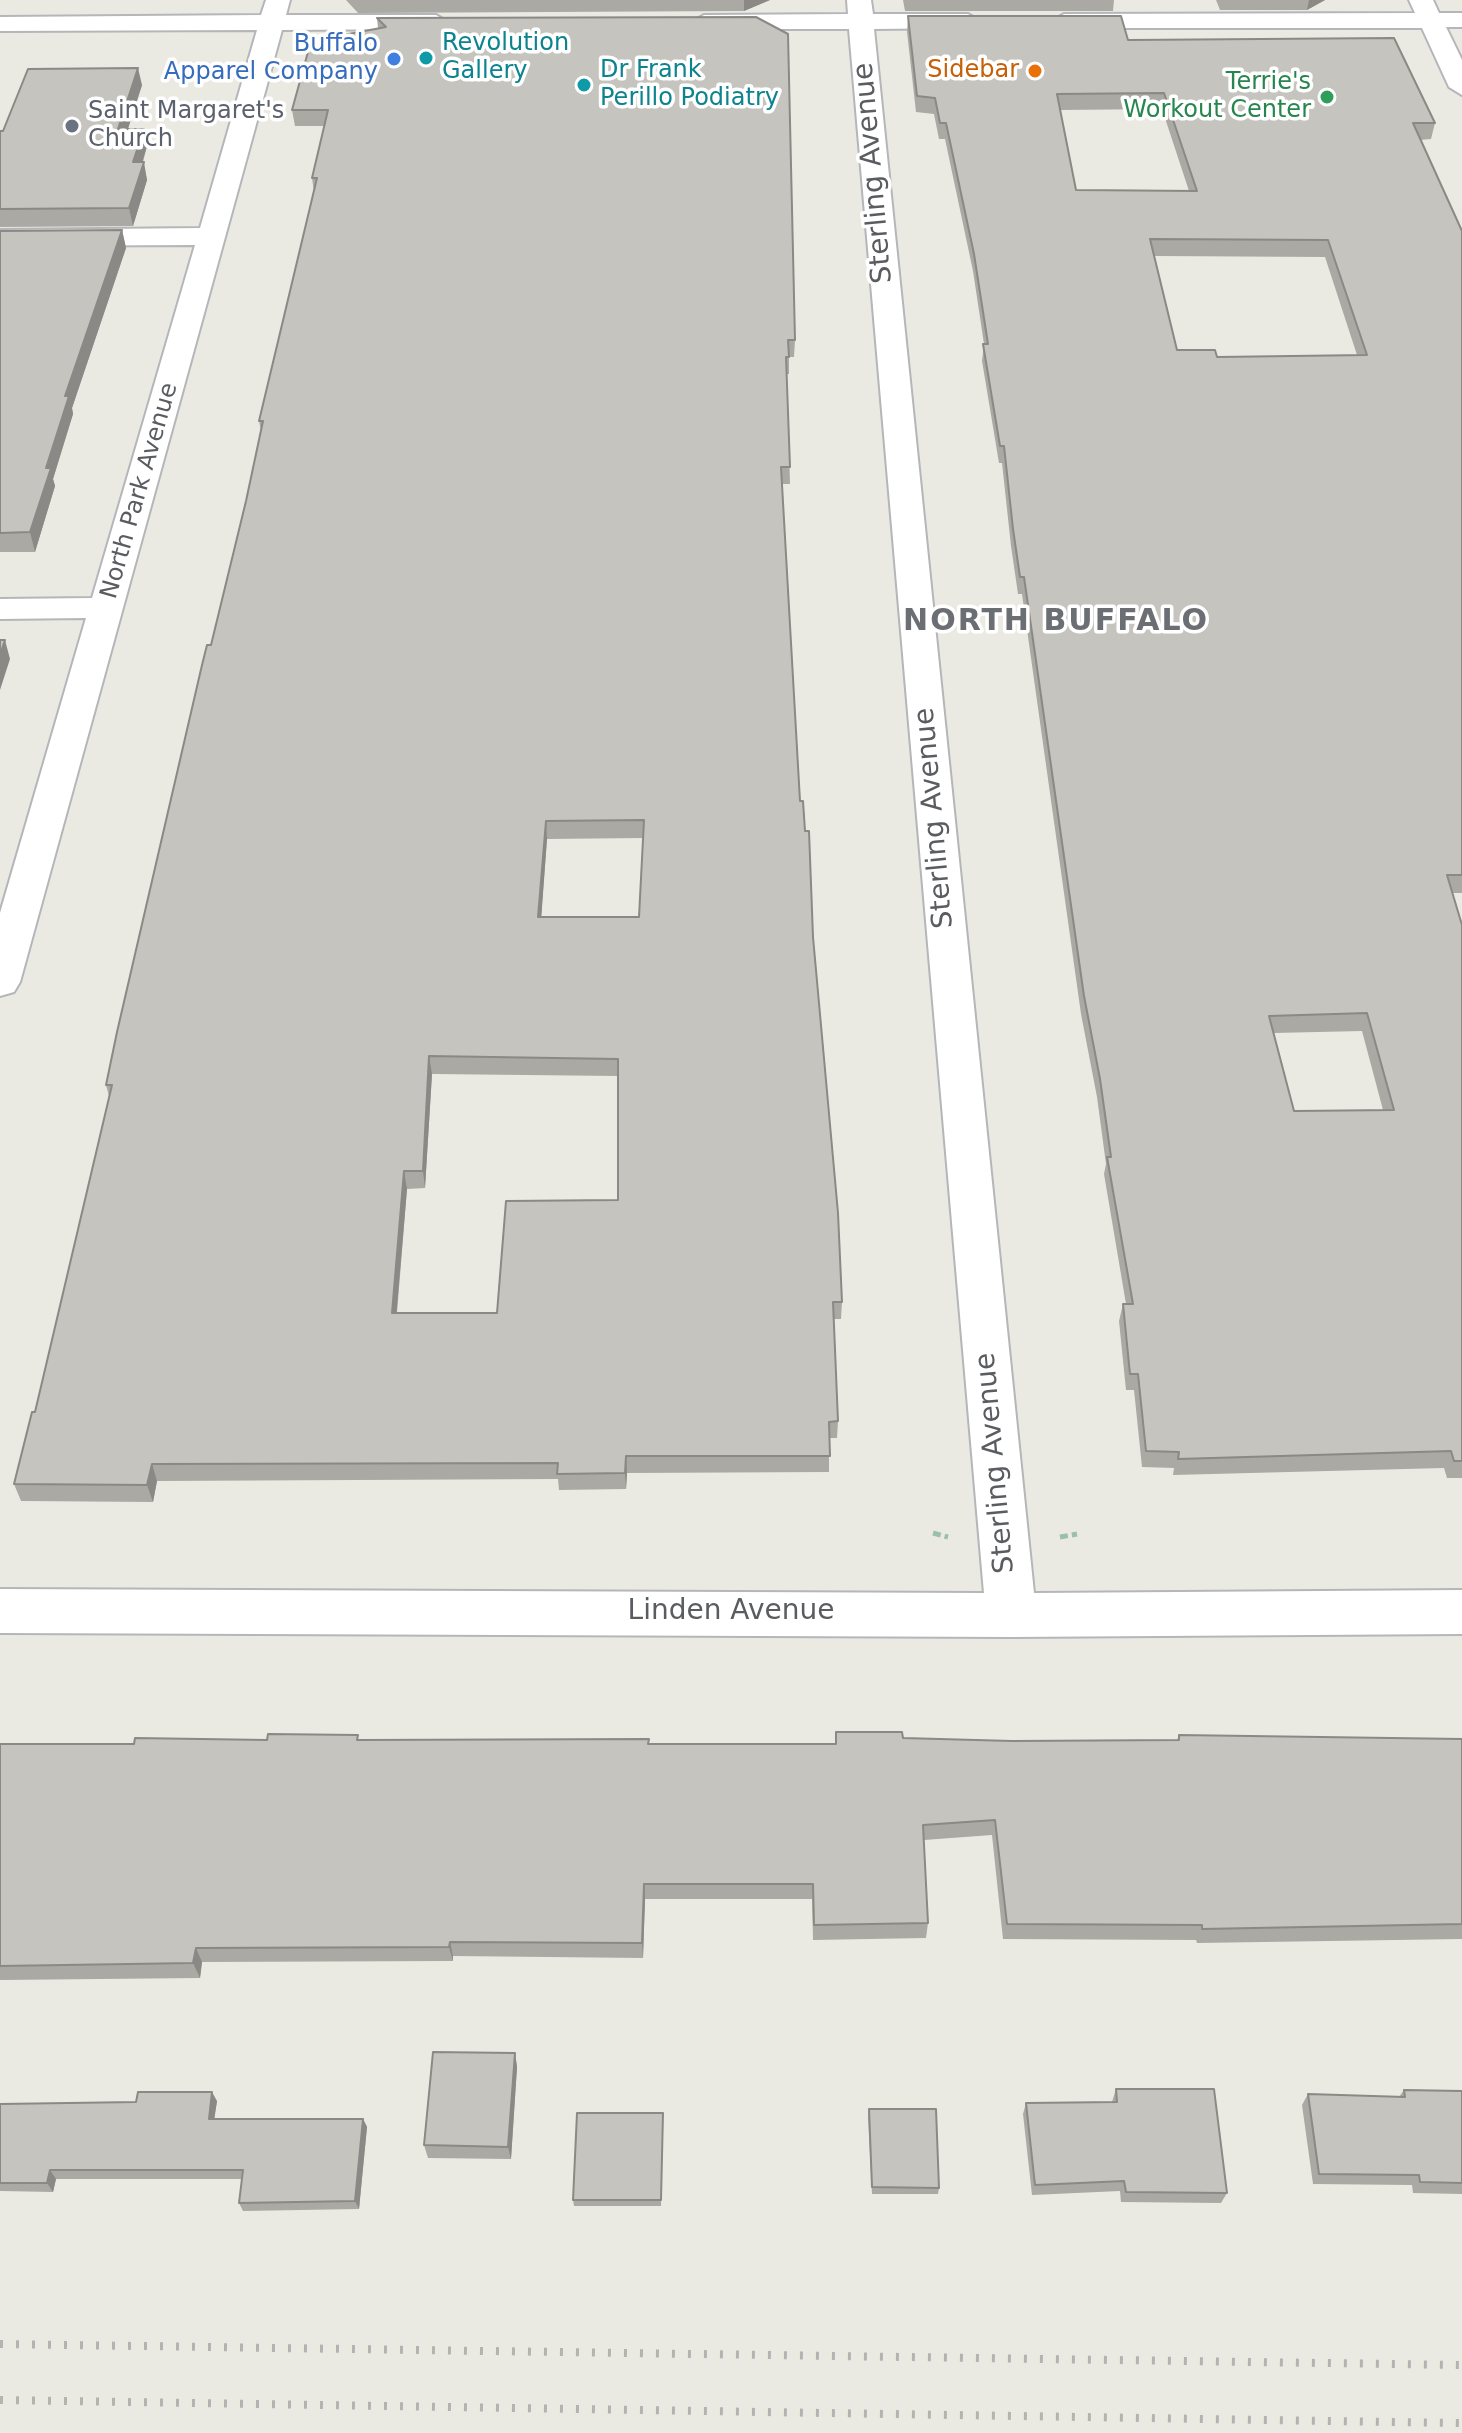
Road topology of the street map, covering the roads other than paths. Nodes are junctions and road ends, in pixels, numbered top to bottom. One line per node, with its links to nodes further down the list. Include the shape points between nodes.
1 (1172, 10): 2 (street); 7 (street)
2 (1426, 10): 5 (street); 11 (street)
3 (275, 11): 8 (street); 10 (street); 12 (street, North Park Avenue)
4 (859, 11): 6 (street); 9 (street); 19 (street, Sterling Avenue)
5 (1462, 20)
6 (1000, 21)
7 (1032, 21)
8 (460, 22)
9 (676, 22)
10 (0, 24)
11 (1462, 87)
12 (212, 236): 13 (street); 14 (street, North Park Avenue)
13 (0, 238)
14 (106, 608): 15 (street); 16 (street, North Park Avenue)
15 (0, 609)
16 (0, 982)
17 (0, 1611): 19 (street, Linden Avenue)
18 (1462, 1612): 19 (street, Linden Avenue)
19 (1011, 1615)

